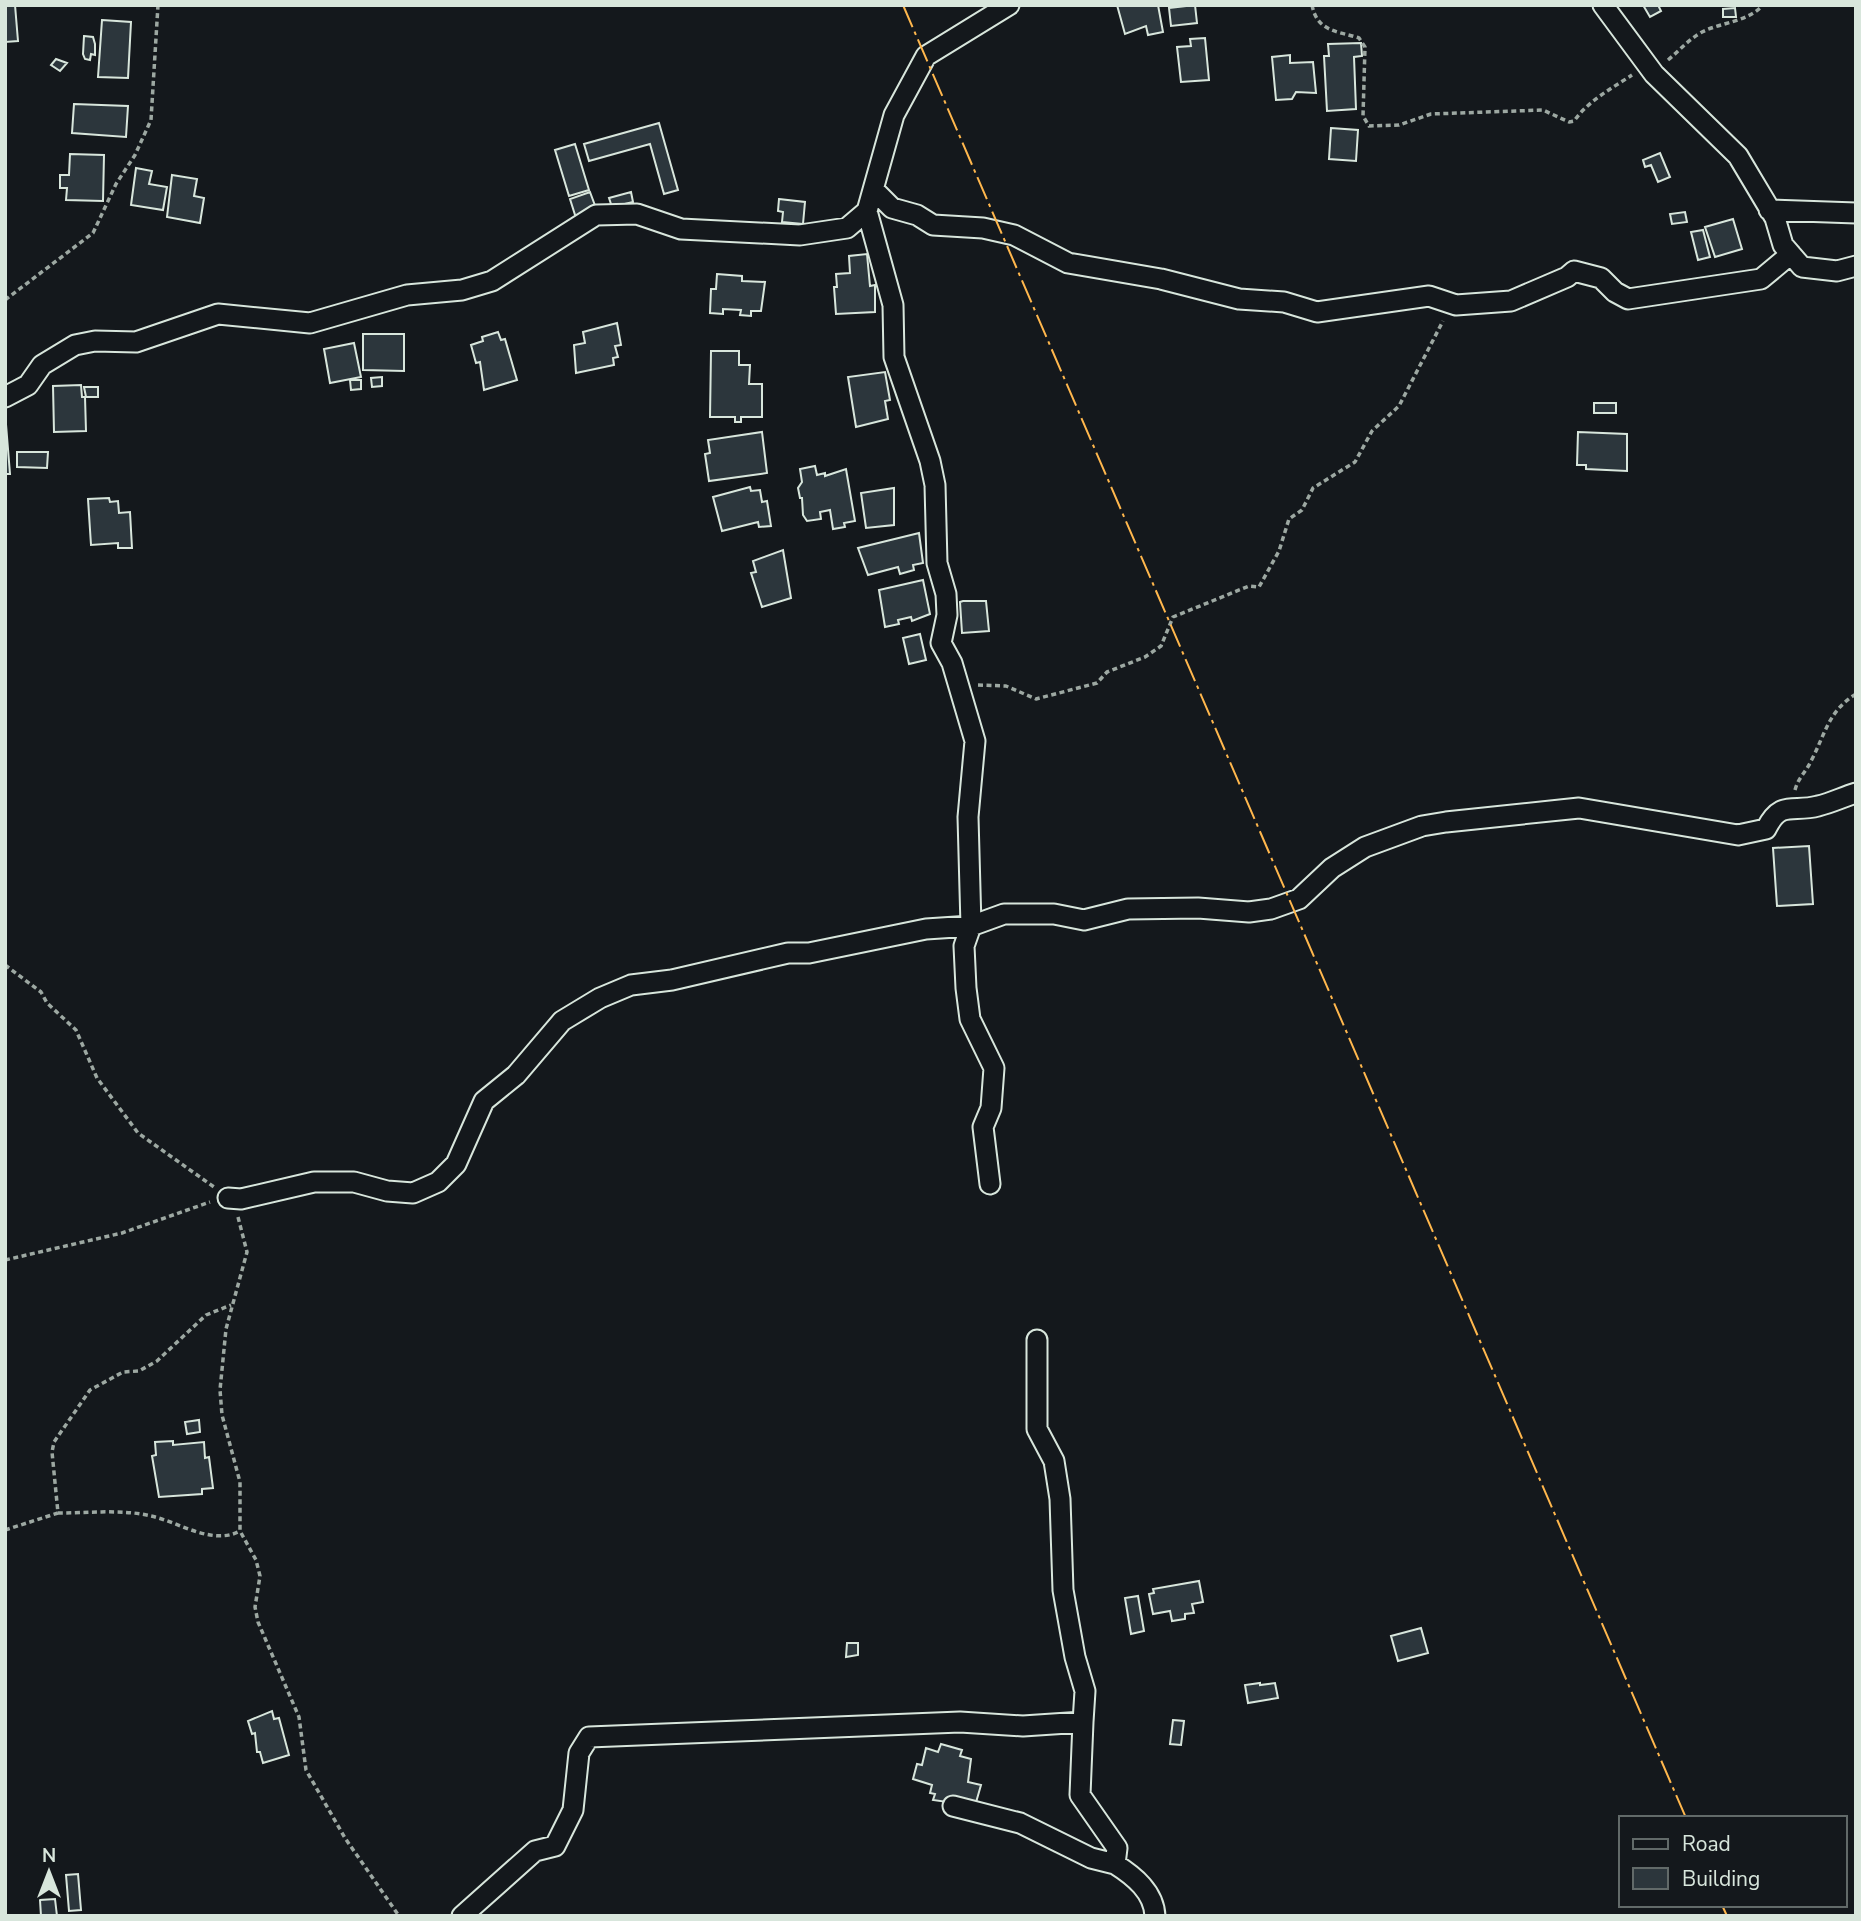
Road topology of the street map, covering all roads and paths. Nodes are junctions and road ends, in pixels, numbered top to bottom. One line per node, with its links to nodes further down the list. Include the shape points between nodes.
1 (158, 5): 13 (path, via 155,93 150,121 135,155 93,233)
2 (1009, 5): 7 (street, via 926,57 894,115)
3 (1312, 5): 6 (path, via 1323,26 1359,38 1365,47 1363,116 1369,126 1377,128 1446,113 1543,110 1574,121 1604,92)
4 (1603, 5): 6 (street)
5 (1763, 5): 6 (path, via 1751,16 1703,32 1667,61)
6 (1650, 68): 8 (street, via 1738,156)
7 (874, 190): 9 (street); 14 (street, via 892,208 933,225 1014,235 1068,263 1161,279 1210,293 1284,302 1317,312 1429,296)
8 (1769, 210): 10 (street); 11 (street)
9 (867, 211): 15 (street, via 847,228 800,235 681,229 637,214 596,215 492,281 407,295 310,323 218,314 136,342 75,345 41,365 28,384); 16 (street, via 892,305 894,358 935,485 937,563 947,615 941,643)
10 (1856, 213)
11 (1791, 254): 12 (street, via 1802,267 1837,271); 14 (street, via 1761,279 1728,285 1628,299 1601,278 1574,271 1511,301)
12 (1856, 266)
13 (5, 300)
14 (1456, 305): 16 (path, via 1431,339 1399,406 1372,431 1355,462 1313,488 1302,510 1289,519 1279,551 1259,587 1249,586 1172,617 1161,646 1107,672 1097,682 1036,699 1006,686)
15 (5, 397)
16 (959, 685): 20 (street, via 975,741 968,817)
17 (1856, 694): 19 (path, via 1843,701 1827,722 1820,746)
18 (1856, 793): 19 (street, via 1816,807)
19 (1787, 807): 20 (street, via 1773,816 1766,829 1738,835 1579,808 1446,822 1365,846 1299,899 1270,909 1128,909 1084,919 1004,914)
20 (971, 926): 22 (street, via 964,946 970,1019 994,1068 991,1108 983,1127); 23 (street, via 926,929 809,953 788,953 631,985 600,998 562,1021 516,1075 484,1101 456,1164 438,1182 413,1194 354,1182 314,1182 241,1199)
21 (5, 965): 23 (path, via 41,992 76,1030 97,1078 138,1133)
22 (989, 1184)
23 (226, 1196): 24 (path, via 122,1233); 25 (path, via 237,1212 247,1252)
24 (5, 1260)
25 (231, 1306): 27 (path, via 206,1315 157,1361 90,1390 54,1442); 29 (path, via 220,1390 240,1482)
26 (1038, 1340): 30 (street, via 1038,1429 1054,1461 1060,1499 1063,1590 1085,1692)
27 (58, 1513): 28 (path); 29 (path, via 150,1515 198,1532 231,1536)
28 (5, 1530)
29 (240, 1531): 33 (path, via 256,1560 258,1622 299,1717 306,1770 345,1838)
30 (1083, 1722): 32 (street, via 1080,1795 1117,1848); 34 (street, via 1023,1726 960,1722 589,1737 579,1753 573,1810 555,1846 535,1851)
31 (953, 1806): 32 (street, via 1020,1823 1091,1858)
32 (1115, 1864): 35 (street, via 1136,1877 1154,1905)
33 (399, 1916)
34 (462, 1916)
35 (1155, 1916)

